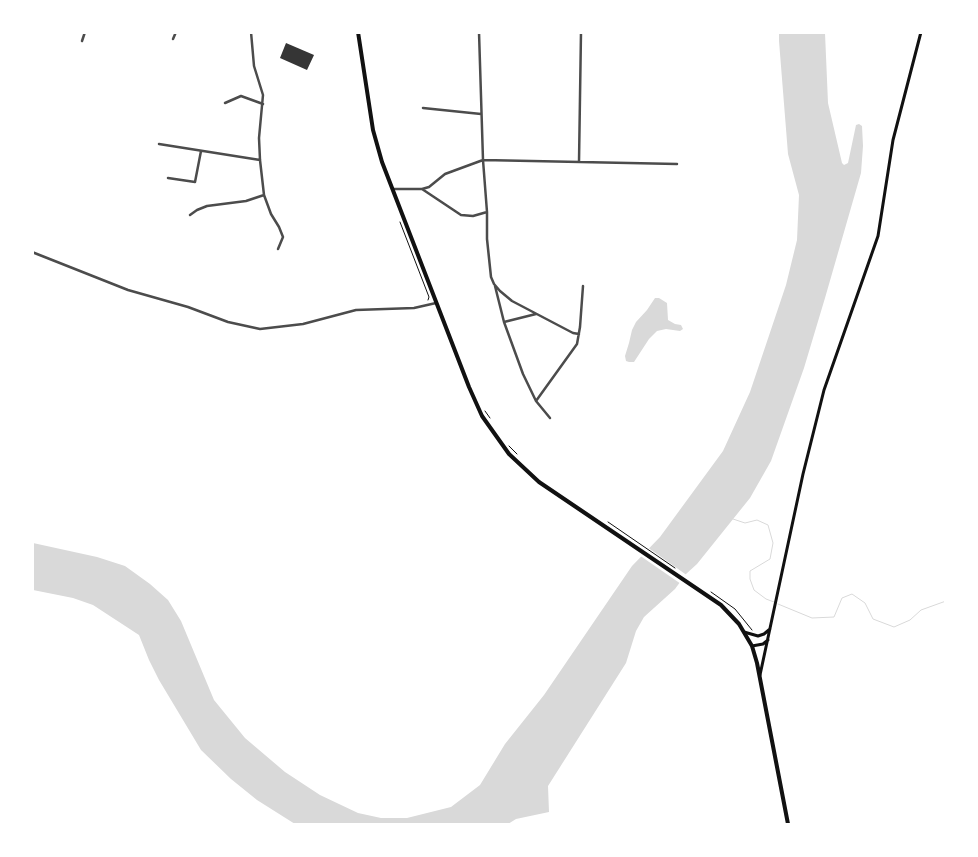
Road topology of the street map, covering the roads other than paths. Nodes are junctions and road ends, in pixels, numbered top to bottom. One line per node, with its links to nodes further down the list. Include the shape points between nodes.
1 (85, 32): 9 (street)
2 (176, 32): 8 (street)
3 (251, 32): 11 (street, via 252,56 262,88)
4 (358, 32): 21 (main road, via 375,141)
5 (479, 32): 13 (street)
6 (581, 32): 18 (street)
7 (921, 32): 36 (main road, via 892,140 878,236 824,390)
8 (173, 39)
9 (82, 41)
10 (225, 103): 11 (street, via 241,96)
11 (263, 104): 16 (street)
12 (423, 108): 13 (street)
13 (481, 114): 17 (street)
14 (159, 144): 15 (street)
15 (201, 151): 16 (street); 20 (street, via 195,182)
16 (260, 160): 23 (street)
17 (483, 160): 18 (street); 22 (street, via 453,170); 24 (street)
18 (579, 162): 19 (street)
19 (677, 164)
20 (168, 178)
21 (392, 189): 22 (street); 30 (main road)
22 (422, 189): 24 (street, via 461,215)
23 (264, 195): 25 (street, via 207,206); 26 (street, via 283,237)
24 (487, 212): 28 (street, via 490,270)
25 (190, 215)
26 (278, 249)
27 (32, 252): 30 (street, via 128,290 260,329 303,324 356,310 402,309)
28 (494, 284): 31 (street, via 512,301); 32 (street)
29 (583, 286): 33 (street)
30 (436, 303): 37 (main road, via 475,401 499,442 519,464 539,482 704,591 727,610)
31 (537, 314): 32 (street); 33 (street)
32 (504, 322): 34 (street)
33 (579, 334): 34 (street, via 577,344)
34 (536, 400): 35 (street)
35 (550, 418)
36 (770, 629): 38 (main road); 39 (main road)
37 (744, 632): 38 (main road); 38 (main road)
38 (755, 639): 39 (main road, via 763,644); 40 (main road)
39 (768, 640): 40 (main road)
40 (760, 676): 41 (main road)
41 (788, 824)

